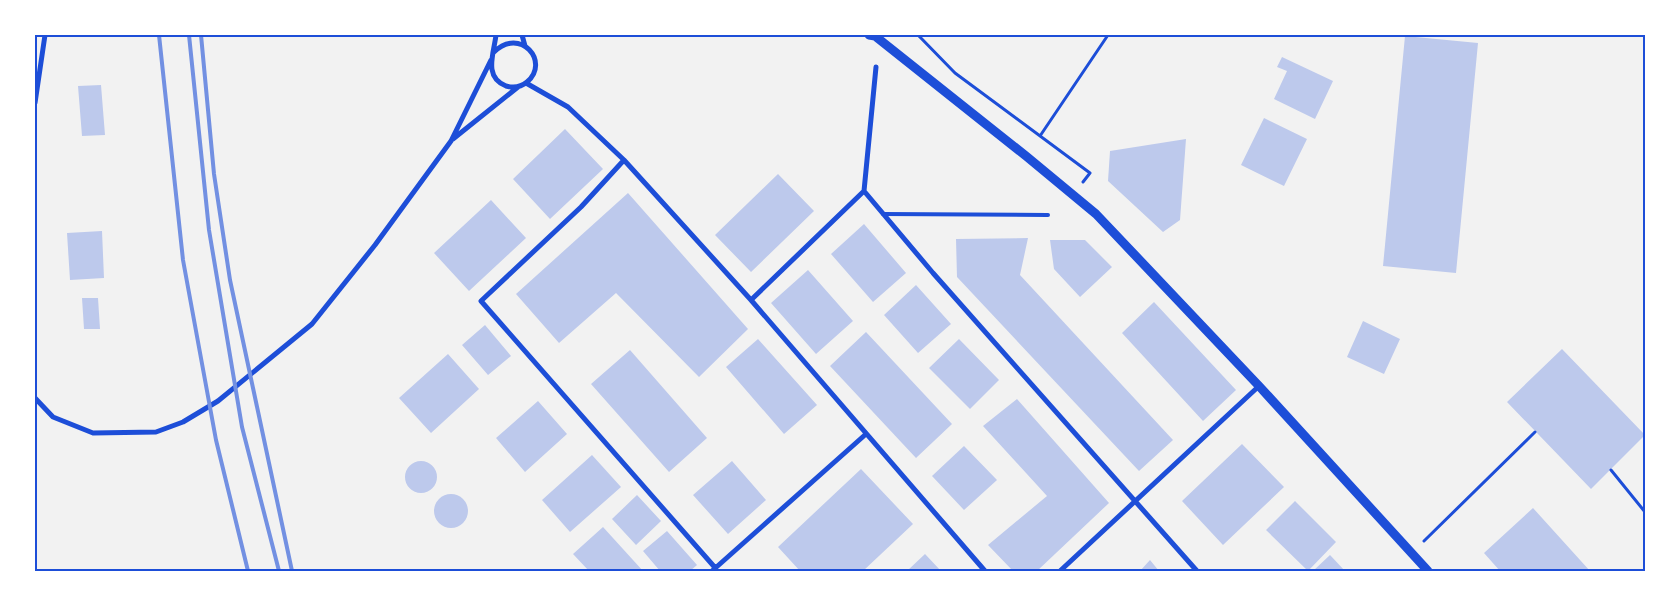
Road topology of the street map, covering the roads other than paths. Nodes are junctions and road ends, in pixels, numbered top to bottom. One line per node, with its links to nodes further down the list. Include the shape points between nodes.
1 (45, 35): 11 (street)
2 (496, 35): 6 (street)
3 (522, 35): 5 (street)
4 (873, 35): 18 (street, via 1096,214)
5 (526, 46): 6 (street, via 509,42); 9 (street, via 532,52 535,69)
6 (494, 52): 7 (street)
7 (491, 60): 10 (street, via 491,69 500,84); 12 (street)
8 (876, 67): 14 (street)
9 (526, 84): 10 (street); 13 (street, via 568,107)
10 (518, 87): 12 (street)
11 (35, 103)
12 (451, 141): 19 (street, via 312,324 218,401 183,422 156,432 93,433 53,417)
13 (624, 160): 17 (street); 22 (street, via 581,207 481,301)
14 (864, 191): 15 (street); 17 (street)
15 (883, 214): 16 (lane); 21 (street)
16 (1048, 215)
17 (750, 300): 20 (street)
18 (1259, 386): 21 (street); 26 (street)
19 (35, 398)
20 (866, 434): 22 (street); 23 (street)
21 (1135, 502): 24 (street); 25 (street)
22 (715, 570)
23 (985, 571)
24 (1060, 571)
25 (1197, 571)
26 (1428, 571)

